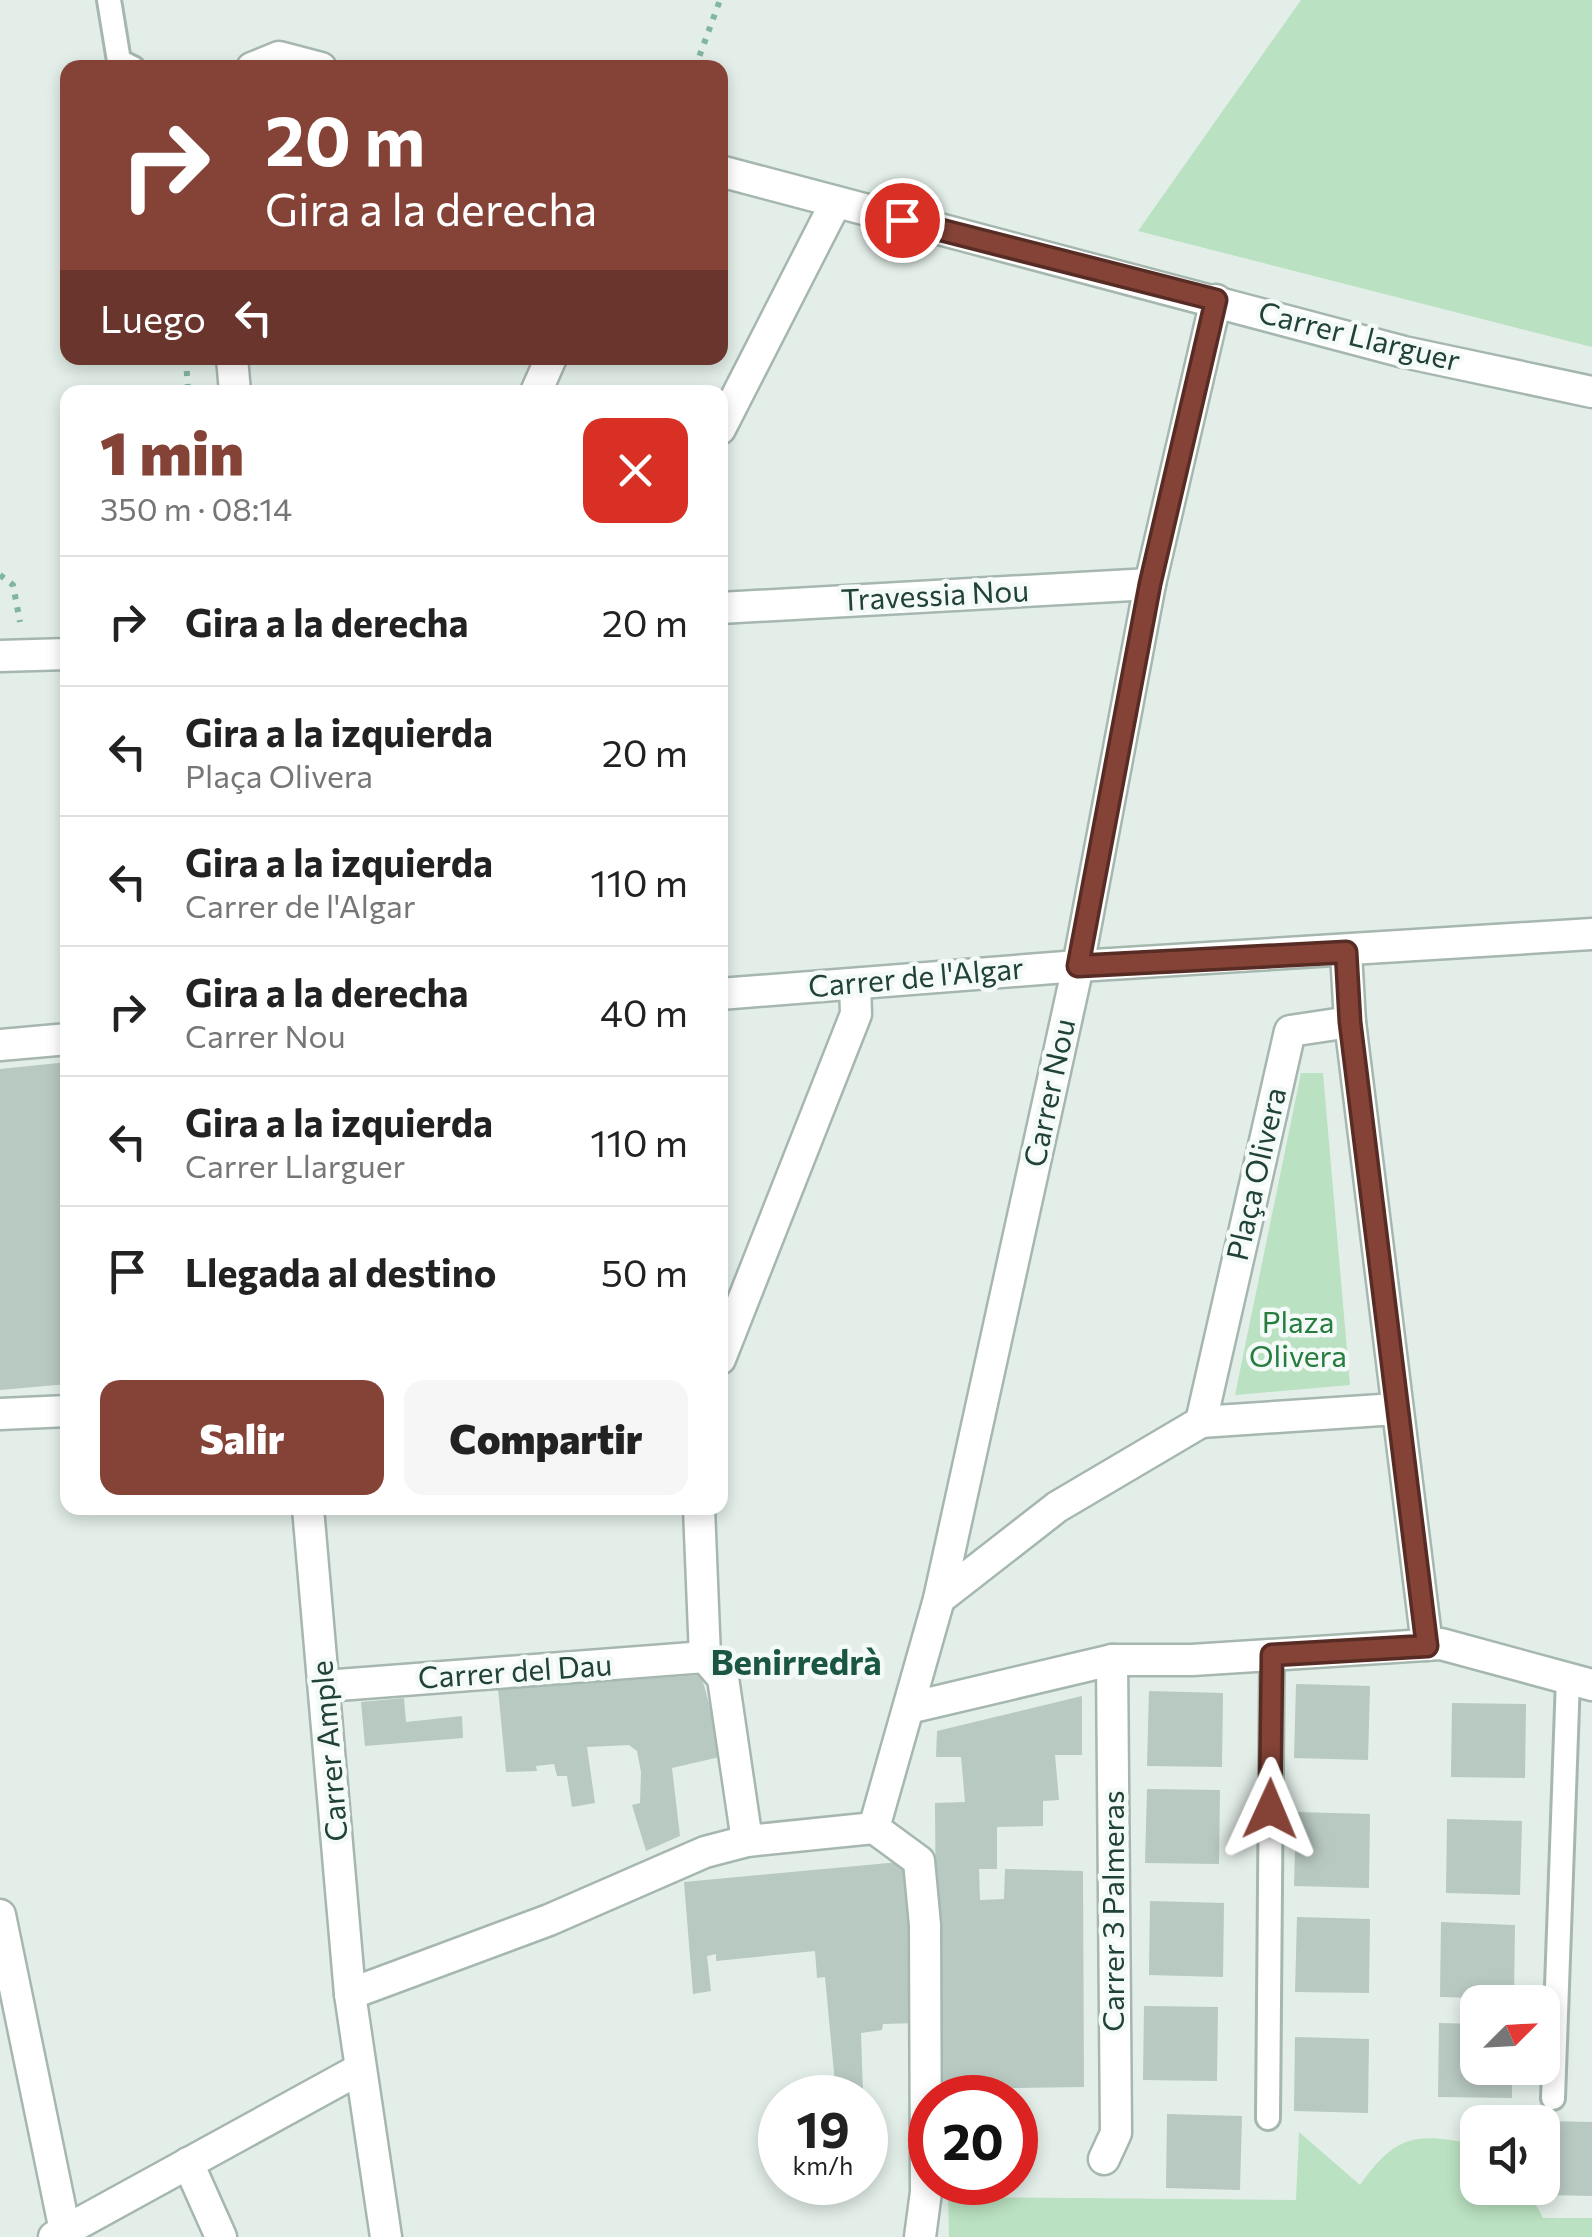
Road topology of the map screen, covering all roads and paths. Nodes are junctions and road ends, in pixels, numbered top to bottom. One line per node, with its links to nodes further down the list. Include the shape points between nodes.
1 (109, 0): 3 (lane)
2 (720, 0): 4 (path)
3 (119, 60)
4 (698, 60)
5 (728, 174): 6 (street, Carrer Llarguer)
6 (836, 202): 7 (street, Carrer Llarguer); 9 (street)
7 (1216, 300): 8 (street, Carrer Llarguer, via 1404,352); 11 (street, Carrer Nou)
8 (1592, 392)
9 (728, 413)
10 (0, 575): 14 (path, via 13,585)
11 (1150, 584): 12 (street, Travessia Nou); 17 (street, Carrer Nou)
12 (728, 608)
13 (60, 654): 14 (street)
14 (13, 656)
15 (1592, 934): 16 (street, Carrer de l'Algar)
16 (1346, 952): 17 (street, Carrer de l'Algar); 20 (street)
17 (1078, 966): 18 (street, Carrer de l'Algar); 30 (street, Carrer Nou)
18 (855, 984): 19 (street, Carrer de l'Algar); 23 (street, via 856,1014)
19 (728, 993)
20 (1350, 1022): 24 (street); 27 (street, Plaça Olivera, via 1290,1031)
21 (60, 1040): 22 (street)
22 (0, 1045)
23 (728, 1338)
24 (1396, 1409): 27 (street); 31 (street)
25 (60, 1411): 26 (street)
26 (0, 1414)
27 (1202, 1422): 30 (street, via 1057,1507)
28 (309, 1515): 36 (street, Carrer Ample)
29 (700, 1515): 33 (street)
30 (939, 1599): 37 (street, Carrer Nou)
31 (1427, 1646): 32 (street); 35 (street, via 1442,1644)
32 (1272, 1655): 34 (street); 44 (lane)
33 (705, 1657): 36 (street, Carrer del Dau); 39 (street, via 724,1678)
34 (1112, 1660): 37 (street); 45 (street, Carrer 3 Palmeras, via 1116,2133)
35 (1580, 1682): 43 (lane)
36 (325, 1686): 41 (street, Carrer Ample)
37 (909, 1708): 38 (street, Carrer Nou)
38 (874, 1828): 39 (street); 50 (street, via 918,1860 926,1963 926,2192)
39 (748, 1841): 41 (street)
40 (0, 1915): 47 (street)
41 (350, 1994): 42 (street, Carrer Ample)
42 (360, 2070): 46 (street); 49 (street, Carrer Ample)
43 (1553, 2098)
44 (1268, 2118)
45 (1104, 2159)
46 (188, 2163): 47 (street); 48 (street)
47 (60, 2234)
48 (221, 2237)
49 (386, 2237)
50 (920, 2237)

